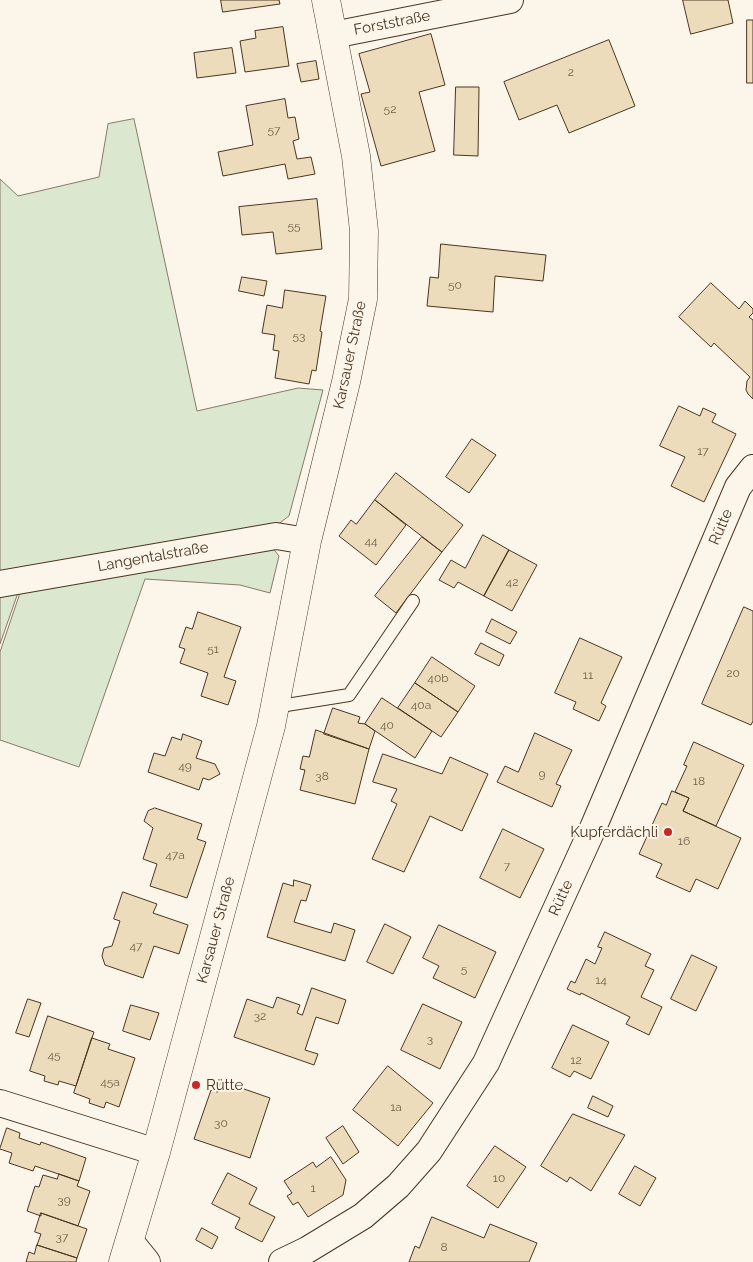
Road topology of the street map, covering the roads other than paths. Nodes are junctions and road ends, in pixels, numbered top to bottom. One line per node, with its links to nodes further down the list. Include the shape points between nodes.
1 (326, 0): 3 (street, Karsauer Straße)
2 (510, 0): 3 (street, Forststraße)
3 (334, 35): 5 (street, Karsauer Straße, via 356,156 364,230 363,299)
4 (753, 468): 13 (street, Rütte, via 738,487 593,828 486,1063 430,1151 398,1186 363,1216)
5 (307, 541): 6 (street, Langentalstraße, via 276,536); 8 (street, Karsauer Straße)
6 (0, 584)
7 (413, 601): 8 (lane, via 349,695)
8 (274, 707): 10 (street, Karsauer Straße)
9 (0, 1103): 10 (street)
10 (156, 1152): 11 (street, Karsauer Straße)
11 (126, 1251): 12 (street)
12 (147, 1262)
13 (282, 1262)

